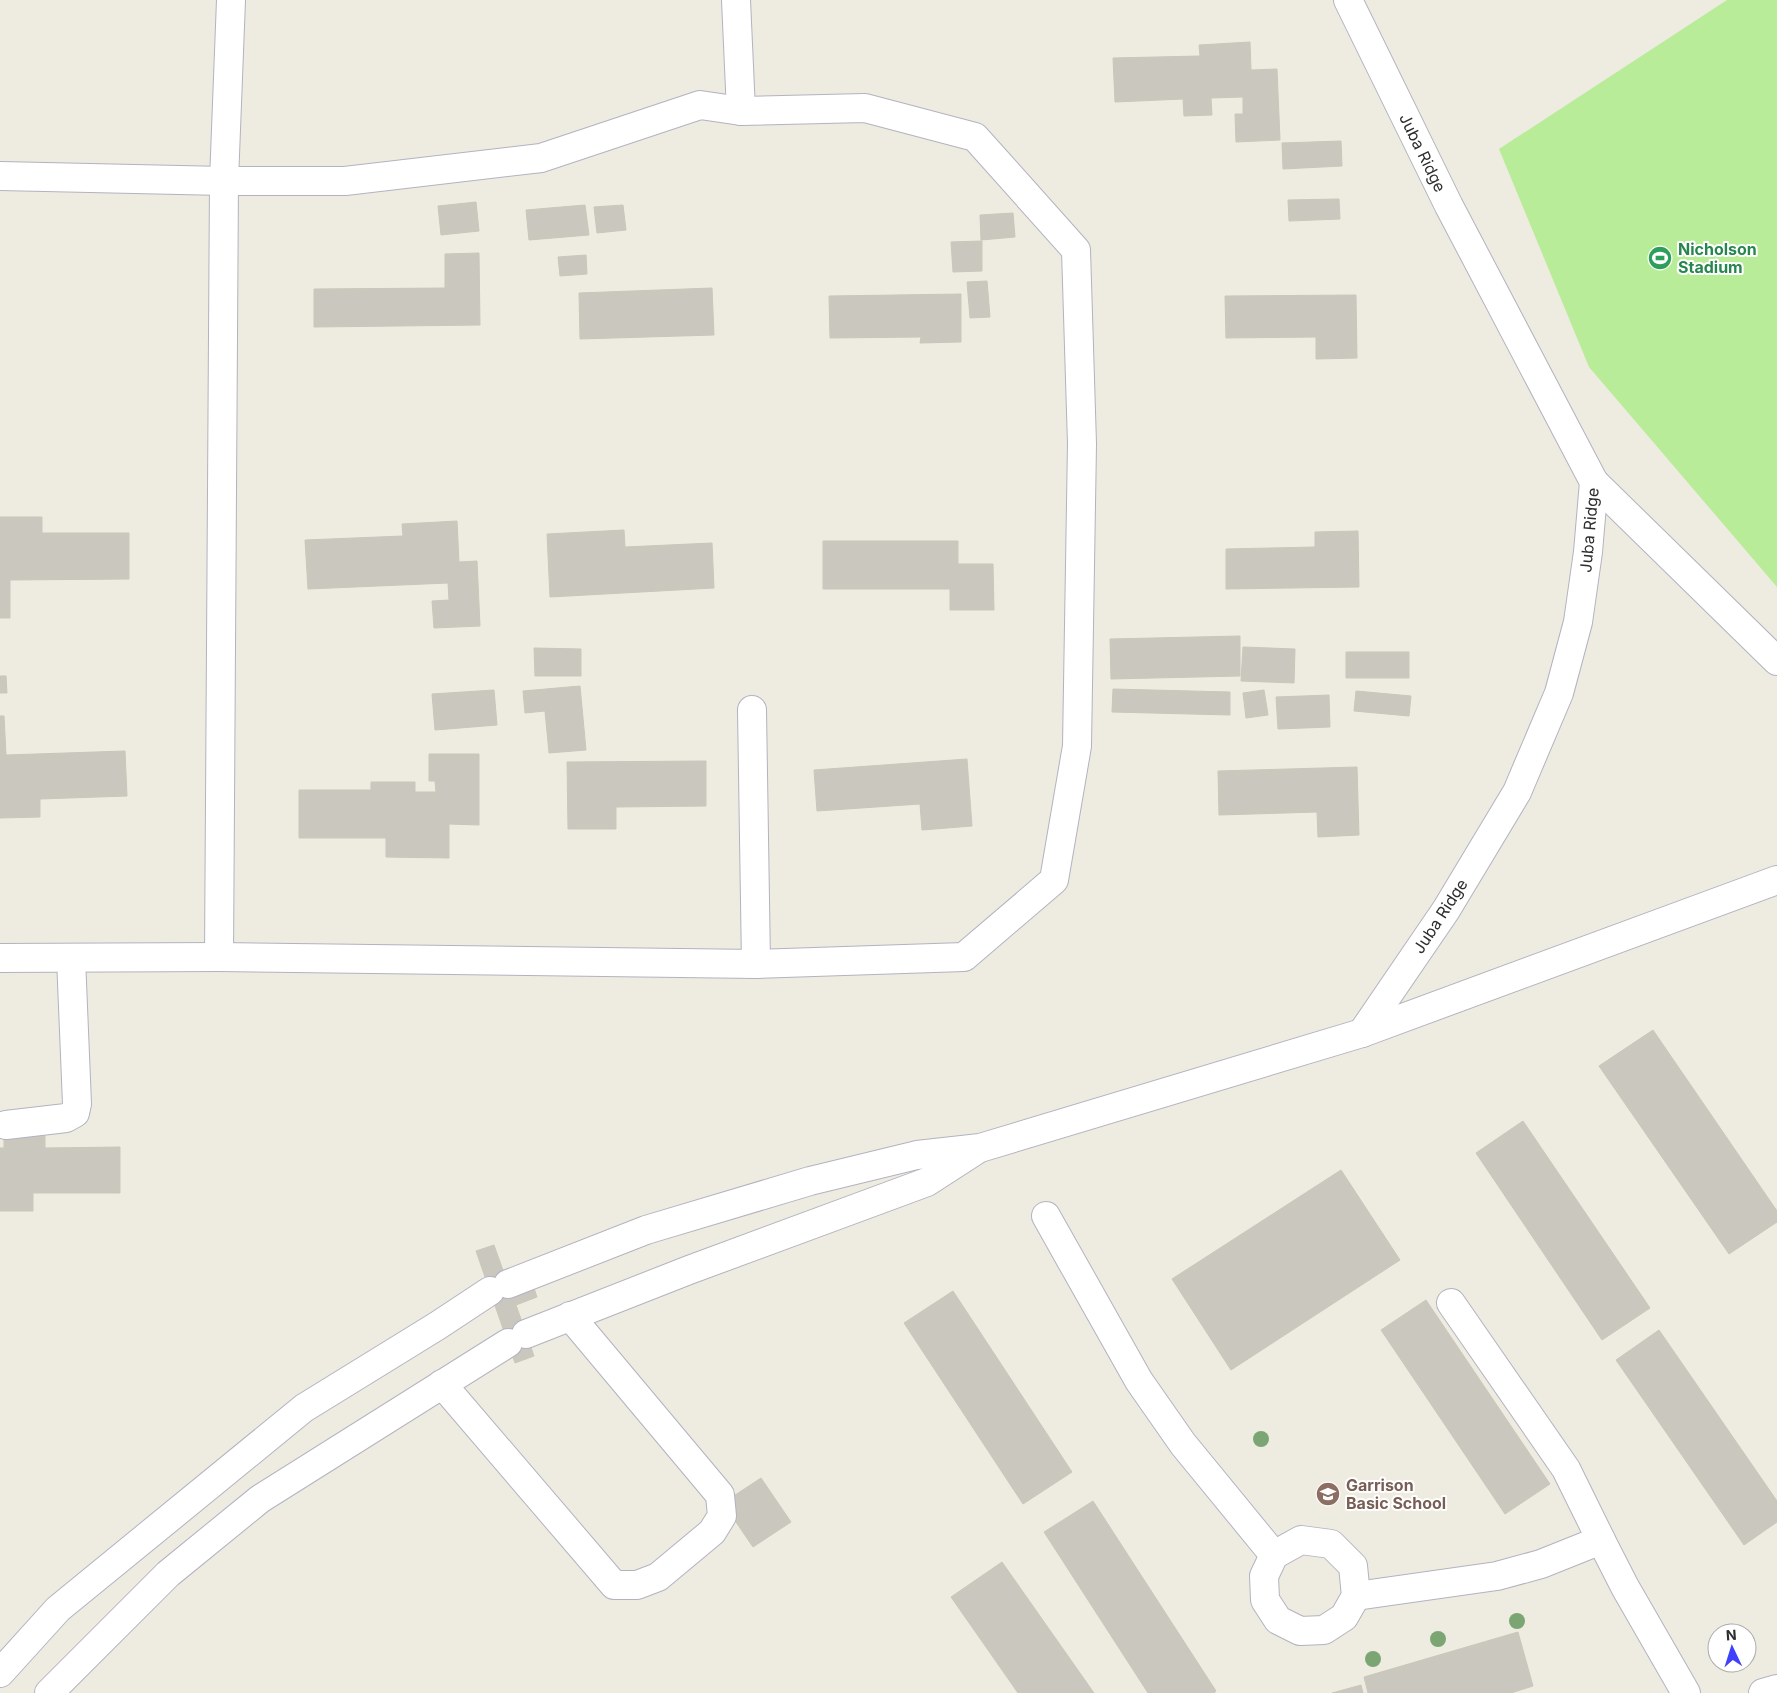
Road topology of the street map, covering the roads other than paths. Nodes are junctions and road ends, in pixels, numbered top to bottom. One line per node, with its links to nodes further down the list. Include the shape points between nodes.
1 (231, 0): 6 (street)
2 (736, 0): 4 (street)
3 (1348, 0): 7 (street, Juba Ridge, via 1449,206)
4 (741, 111): 6 (street, via 700,106 541,158 345,181); 14 (street, via 865,108 975,137 1076,250 1082,444 1077,746 1054,880 964,957)
5 (0, 176): 6 (street)
6 (224, 180): 11 (street)
7 (1594, 482): 8 (street); 15 (street, Juba Ridge, via 1578,622 1559,693 1517,792 1446,910)
8 (1777, 661)
9 (752, 710): 14 (street)
10 (1777, 880): 15 (street)
11 (219, 957): 13 (street); 14 (street)
12 (0, 958): 13 (street)
13 (71, 958): 16 (street, via 75,1113 66,1118)
14 (756, 964)
15 (1362, 1032): 17 (street)
16 (6, 1124)
17 (980, 1148): 20 (street, via 927,1182); 25 (street, via 918,1155 810,1180 646,1230 499,1287 304,1408 58,1609)
18 (1046, 1216): 23 (street, via 1139,1381 1183,1444)
19 (1451, 1303): 22 (street, via 1566,1470)
20 (570, 1316): 21 (street, via 517,1338); 21 (street, via 720,1495 722,1516 712,1532 658,1577 637,1585 614,1585)
21 (442, 1384): 27 (street, via 260,1499 168,1574)
22 (1601, 1540): 24 (street, via 1541,1564 1497,1576); 28 (street)
23 (1274, 1555): 24 (street, via 1301,1540 1331,1544 1353,1566); 24 (street, via 1264,1576 1265,1600 1278,1620 1300,1631 1324,1630 1344,1617)
24 (1356, 1596)
25 (0, 1673)
26 (1777, 1689): 29 (street)
27 (49, 1693)
28 (1686, 1693)
29 (1763, 1693)

